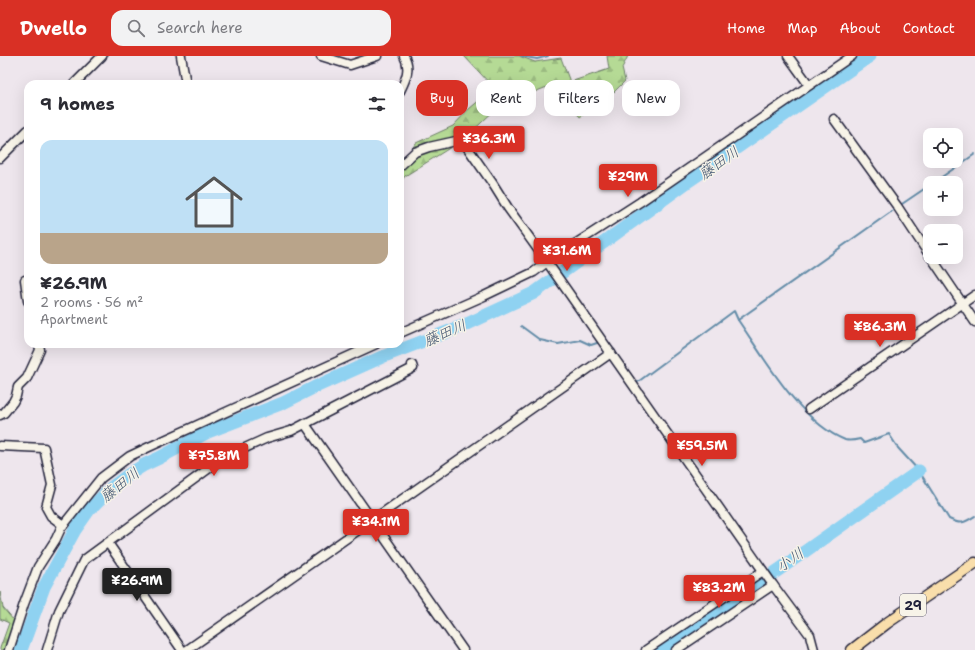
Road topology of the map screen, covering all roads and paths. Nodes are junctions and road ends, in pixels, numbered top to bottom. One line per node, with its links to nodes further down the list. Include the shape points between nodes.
1 (102, 56): 8 (street)
2 (181, 56): 9 (street)
3 (321, 56): 4 (street, via 350,65)
4 (377, 56)
5 (404, 56): 10 (street, via 408,68)
6 (788, 56): 11 (street)
7 (852, 56): 11 (street)
8 (78, 80)
9 (185, 80)
10 (404, 83)
11 (808, 85): 17 (street, via 640,202)
12 (834, 119): 16 (street)
13 (24, 134): 14 (street)
14 (0, 158)
15 (404, 162): 17 (street, via 415,152 429,147 456,141 465,144)
16 (923, 246)
17 (548, 262): 22 (street, via 534,272 491,293); 25 (street)
18 (935, 264): 20 (street)
19 (975, 295): 20 (street)
20 (962, 304): 21 (street); 27 (street)
21 (975, 322)
22 (404, 331)
23 (40, 348): 28 (street, via 27,378 18,387 13,402)
24 (367, 348): 32 (street, via 130,456 101,478)
25 (611, 353): 31 (street); 35 (street)
26 (412, 365): 29 (street, via 413,368)
27 (809, 410)
28 (0, 415)
29 (305, 424): 31 (street); 33 (street, via 224,458)
30 (0, 446): 32 (street, via 44,448 52,485 46,507 51,516)
31 (373, 521): 40 (street); 41 (street)
32 (63, 525): 37 (street, via 38,567)
33 (108, 543): 38 (street, via 84,560 59,611); 39 (street)
34 (975, 563): 45 (main road, 29)
35 (763, 571): 36 (street); 42 (street)
36 (773, 585): 43 (street); 44 (street, via 810,635)
37 (9, 650)
38 (47, 650)
39 (182, 650)
40 (187, 650)
41 (463, 650)
42 (646, 650)
43 (676, 650)
44 (814, 650)
45 (852, 650)

